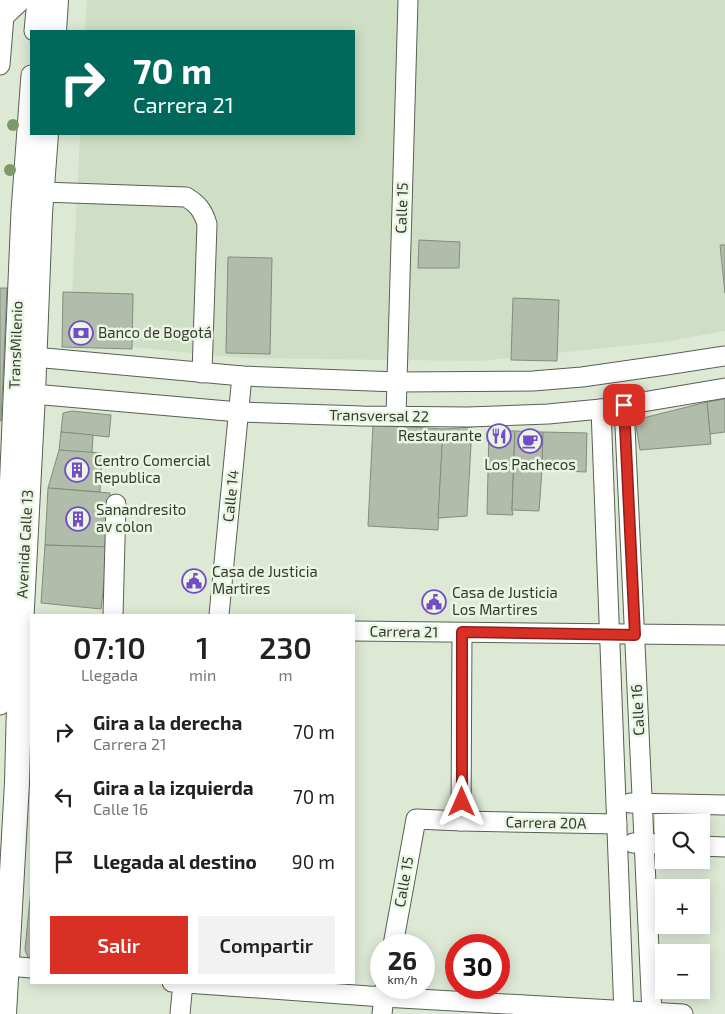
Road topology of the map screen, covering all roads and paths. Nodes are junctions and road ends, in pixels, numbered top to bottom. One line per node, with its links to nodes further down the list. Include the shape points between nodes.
1 (37, 0): 5 (street)
2 (56, 0): 6 (main road)
3 (408, 0): 15 (street, Calle 15)
4 (7, 7): 7 (street)
5 (34, 30)
6 (54, 30)
7 (0, 65)
8 (30, 90): 31 (street, TransMilenio)
9 (46, 135): 10 (main road, Avenida Calle 13)
10 (42, 192): 12 (main road, Avenida Calle 13); 13 (street, via 186,197 200,208 207,224)
11 (725, 356): 15 (street, via 533,381)
12 (34, 357): 13 (street); 17 (main road, Avenida Calle 13)
13 (202, 373): 14 (street)
14 (242, 376): 15 (street); 20 (street, Calle 14)
15 (397, 382): 21 (street, Calle 15)
16 (725, 388): 18 (street, Transversal 22)
17 (33, 394): 20 (street, Transversal 22); 25 (main road, Avenida Calle 13)
18 (624, 405): 19 (street, Transversal 22); 29 (street, Calle 16)
19 (600, 409): 21 (street, Transversal 22, via 468,417); 28 (street, Calle 16)
20 (239, 412): 21 (street, Transversal 22); 24 (street, Calle 14)
21 (396, 416)
22 (116, 504): 23 (street)
23 (113, 614)
24 (219, 614)
25 (26, 627): 32 (main road, Avenida Calle 13)
26 (355, 631): 27 (street, Carrera 21)
27 (462, 632): 28 (street, Carrera 21); 37 (street)
28 (609, 634): 29 (street, Carrera 21); 33 (street, Calle 16)
29 (635, 635): 30 (street, Carrera 21); 34 (street, Calle 16)
30 (725, 635)
31 (0, 705)
32 (25, 750): 45 (main road, Avenida Calle 13)
33 (616, 803): 34 (street); 38 (street, Calle 16)
34 (643, 804): 35 (street); 40 (street, Calle 16)
35 (725, 805)
36 (416, 819): 37 (street, Carrera 20A); 44 (street, Calle 15)
37 (462, 821): 38 (street, Carrera 20A)
38 (617, 824): 39 (street, Calle 16)
39 (618, 842): 40 (street); 51 (street, Calle 16)
40 (644, 844): 41 (street); 52 (street, Calle 16)
41 (655, 844)
42 (710, 846): 43 (street)
43 (725, 846)
44 (395, 934)
45 (7, 966): 46 (street); 53 (main road, Avenida Calle 13)
46 (30, 968)
47 (179, 984): 54 (street)
48 (192, 984): 49 (street)
49 (370, 998)
50 (384, 999): 51 (street)
51 (624, 1012): 52 (street)
52 (652, 1013): 55 (street)
53 (4, 1014)
54 (180, 1014)
55 (683, 1014)

